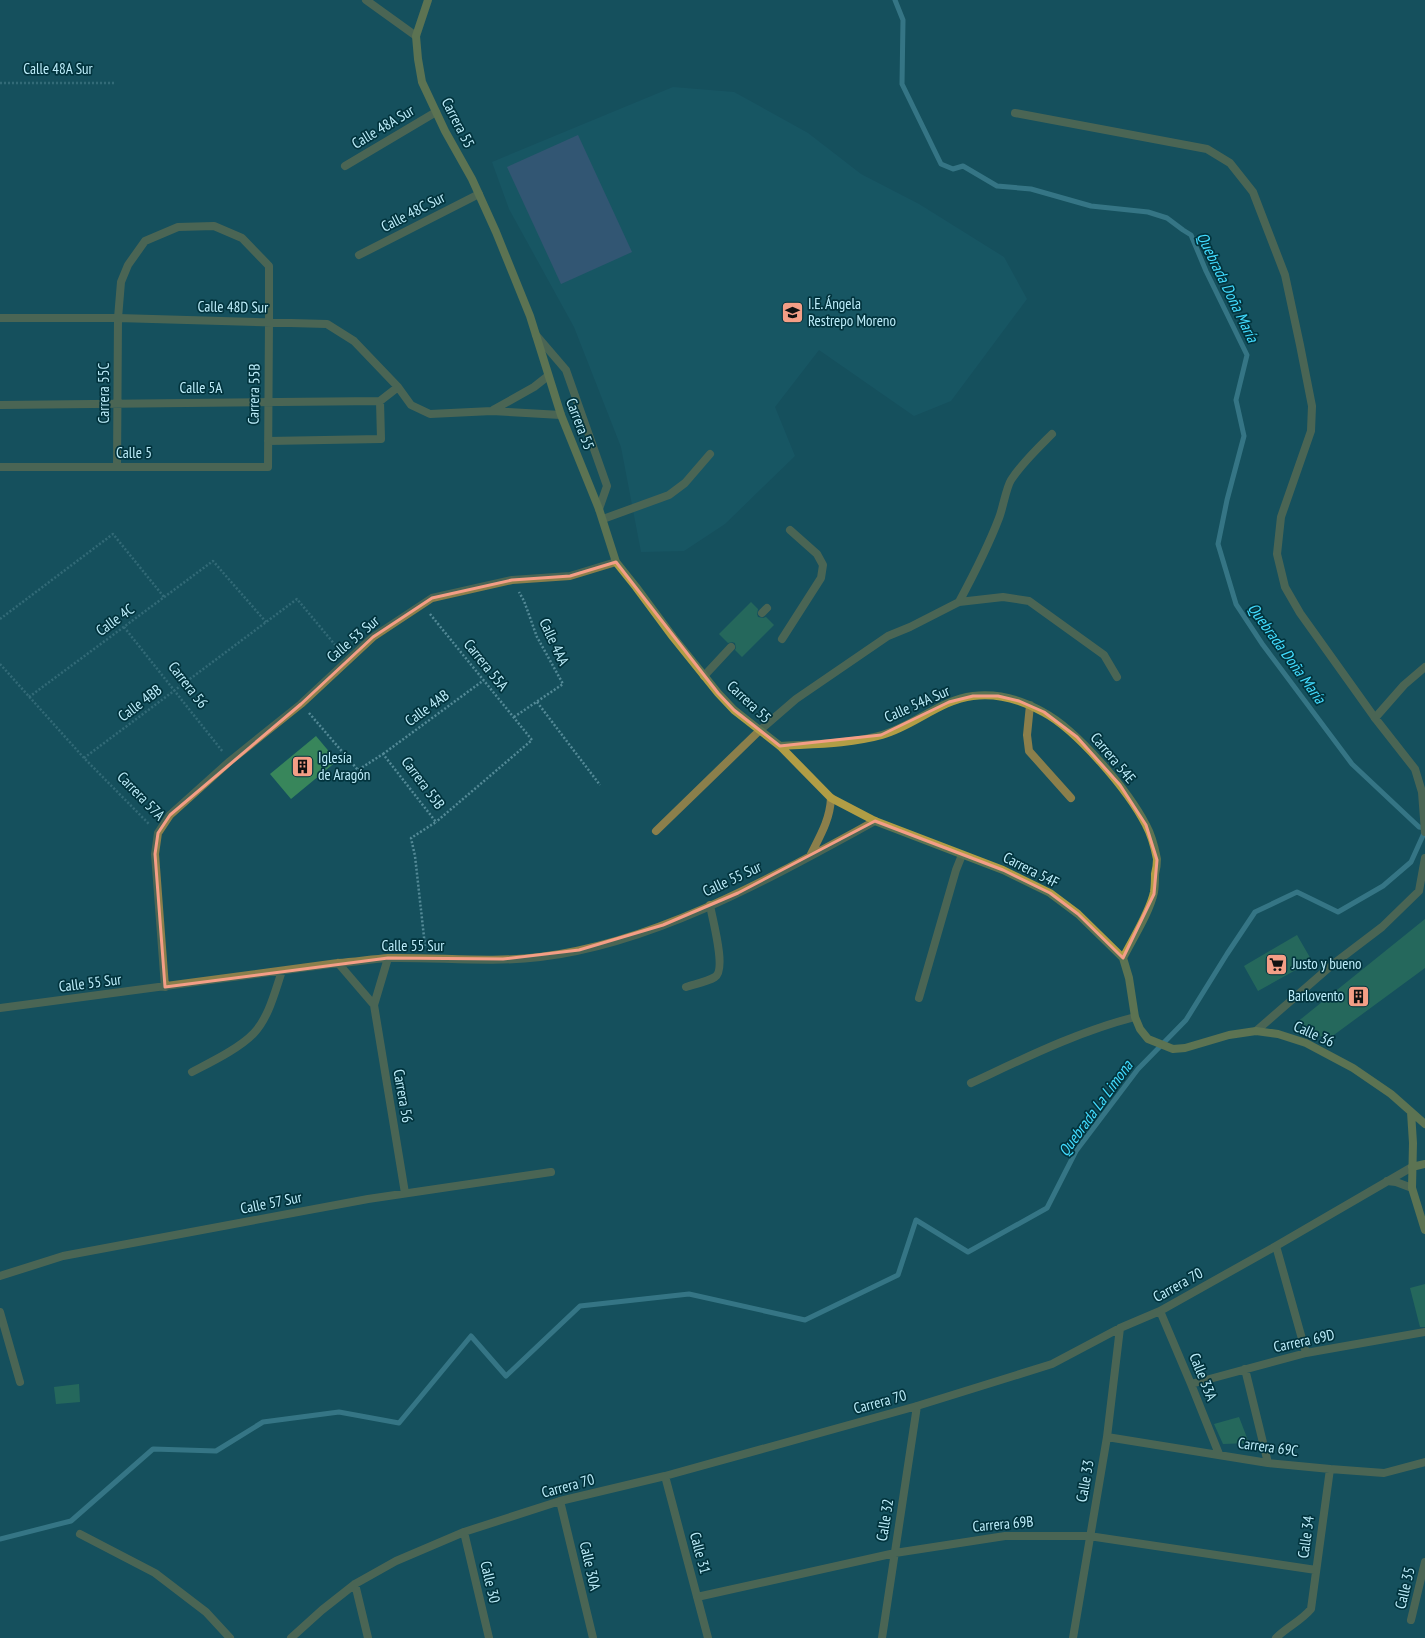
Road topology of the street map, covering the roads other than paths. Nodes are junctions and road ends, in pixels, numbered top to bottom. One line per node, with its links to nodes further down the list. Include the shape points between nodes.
1 (366, 0): 3 (street)
2 (428, 0): 3 (main road, Carrera 55)
3 (416, 36): 4 (main road, Carrera 55, via 422,82)
4 (436, 112): 6 (street, Calle 48A Sur); 7 (main road, Carrera 55)
5 (1015, 113): 39 (street, via 1208,149 1230,163 1253,192 1285,275 1312,406 1311,431 1281,517 1277,554 1285,587 1300,613)
6 (345, 166)
7 (479, 194): 8 (street, Calle 48C Sur); 12 (main road, Carrera 55)
8 (359, 255)
9 (0, 318): 10 (street, Calle 48D Sur)
10 (118, 318): 11 (street, Calle 48D Sur); 11 (street, via 121,282 128,265 145,242 178,227 214,226 242,238 269,266); 17 (street, Carrera 55C)
11 (269, 322): 14 (street, Calle 48D Sur, via 327,324 354,341); 16 (street, Carrera 55B)
12 (536, 335): 13 (main road, Carrera 55); 27 (street, via 566,370 607,486)
13 (548, 376): 19 (street); 20 (main road, Carrera 55)
14 (398, 387): 15 (street); 19 (street, Calle 48D Sur, via 412,404 430,414)
15 (380, 401): 16 (street, Calle 5A); 22 (street, via 381,440)
16 (268, 402): 17 (street, Calle 5A); 22 (street, Carrera 55B)
17 (118, 403): 18 (street, Calle 5A); 25 (street, Carrera 55C)
18 (0, 405)
19 (492, 411): 20 (street)
20 (561, 415): 27 (main road, Carrera 55)
21 (1052, 434): 31 (street, via 1025,461 1010,482 991,539)
22 (268, 441): 26 (street, Carrera 55B)
23 (710, 454): 28 (street, via 685,483 669,495)
24 (0, 467): 25 (street, Calle 5)
25 (117, 467): 26 (street, Calle 5)
26 (268, 467)
27 (599, 509): 28 (main road, Carrera 55)
28 (603, 520): 30 (main road, Carrera 55)
29 (790, 530): 32 (street, via 817,554 823,564 821,578)
30 (616, 562): 35 (main road, Carrera 55); 47 (street, Calle 53 Sur, via 570,576 512,580 432,598 373,637 302,704 230,761 170,815)
31 (960, 602): 36 (street, via 1003,597 1029,601 1104,655); 40 (street, via 888,636 796,699)
32 (782, 639)
33 (731, 647): 35 (street)
34 (1425, 666): 39 (street)
35 (704, 676): 40 (main road, Carrera 55, via 734,710)
36 (1117, 677)
37 (1019, 701): 38 (main road, Carrera 54E); 41 (main road, Calle 54A Sur, via 998,696 973,696 949,702 905,726 881,735 826,744)
38 (1030, 706): 43 (street, via 1029,751); 54 (main road, Carrera 54E, via 1064,725 1077,737 1120,785 1146,825 1157,860 1154,894)
39 (1375, 718): 46 (street, via 1415,770 1422,792)
40 (759, 731): 41 (main road, Carrera 55); 45 (street)
41 (780, 746): 42 (main road, Carrera 55)
42 (831, 798): 44 (main road, Carrera 54F); 49 (street, via 830,812)
43 (1071, 798)
44 (875, 821): 48 (main road, Carrera 54F); 49 (street, Calle 55 Sur)
45 (656, 831)
46 (1425, 832)
47 (158, 833): 57 (street, Carrera 57A, via 154,854)
48 (962, 854): 54 (main road, Carrera 54F, via 1050,893 1078,914); 59 (street)
49 (810, 856): 52 (street, Calle 55 Sur)
50 (1425, 858): 51 (street)
51 (1422, 891): 63 (street)
52 (710, 905): 53 (street, Calle 55 Sur, via 620,940 540,957 465,960); 58 (street, via 720,961 719,972 716,977)
53 (388, 958): 55 (street, Calle 55 Sur); 60 (street, Carrera 56)
54 (1123, 958): 62 (main road)
55 (338, 963): 56 (street, Calle 55 Sur); 60 (street)
56 (282, 971): 57 (street, Calle 55 Sur); 64 (street, via 265,1016 254,1033 228,1053)
57 (165, 987): 61 (street, Calle 55 Sur)
58 (686, 987)
59 (919, 998)
60 (374, 1005): 73 (street, Carrera 56)
61 (0, 1008)
62 (1135, 1017): 63 (main road, Calle 36, via 1148,1039 1173,1049); 65 (street, via 1094,1028 1059,1042)
63 (1256, 1031): 66 (main road, Calle 36, via 1278,1034 1306,1043 1353,1068 1391,1094)
64 (192, 1072)
65 (971, 1083)
66 (1411, 1112): 67 (main road, Calle 36); 69 (main road)
67 (1425, 1124)
68 (1425, 1164): 69 (main road)
69 (1412, 1167): 71 (street, Carrera 70); 72 (main road)
70 (551, 1172): 73 (street, Calle 57 Sur)
71 (1386, 1181): 72 (street); 75 (street, Carrera 70)
72 (1412, 1188): 74 (main road)
73 (405, 1193): 76 (street, Calle 57 Sur, via 63,1256)
74 (1425, 1230)
75 (1276, 1246): 77 (street, Carrera 70); 81 (street)
76 (0, 1276)
77 (1160, 1311): 79 (street, Carrera 70); 84 (street, Calle 33A)
78 (0, 1312): 83 (street)
79 (1120, 1328): 85 (street, Carrera 70, via 1052,1364); 86 (street, Calle 33)
80 (1425, 1332): 81 (street, Carrera 69D)
81 (1306, 1353): 82 (street, Carrera 69D)
82 (1245, 1369): 84 (street, Carrera 69D); 89 (street)
83 (20, 1382)
84 (1191, 1384): 87 (street, Calle 33A)
85 (917, 1406): 91 (street, Carrera 70); 96 (street, Calle 32)
86 (1107, 1437): 87 (street, Carrera 69C); 95 (street, Calle 33)
87 (1219, 1454): 89 (street, Carrera 69C)
88 (1425, 1462): 90 (street, Carrera 69C, via 1384,1473)
89 (1268, 1463): 90 (street, Carrera 69C)
90 (1330, 1469): 98 (street, Calle 34)
91 (665, 1476): 92 (street, Carrera 70); 100 (street, Calle 31)
92 (560, 1501): 93 (street, Carrera 70); 106 (street, Calle 30A)
93 (464, 1532): 99 (street, Carrera 70, via 396,1561); 105 (street, Calle 30)
94 (80, 1534): 102 (street, via 155,1573 206,1612)
95 (1089, 1536): 96 (street, Carrera 69B, via 1005,1536); 98 (street, Carrera 69B); 109 (street, Calle 33)
96 (894, 1553): 100 (street, Carrera 69B); 108 (street, Calle 32)
97 (1425, 1562): 101 (street, Calle 35)
98 (1316, 1570): 110 (street, Calle 34, via 1311,1609 1306,1616)
99 (356, 1584): 103 (street, Carrera 70); 104 (street)
100 (697, 1597): 107 (street, Calle 31)
101 (1412, 1620)
102 (230, 1638)
103 (290, 1638)
104 (368, 1638)
105 (489, 1638)
106 (593, 1638)
107 (708, 1638)
108 (882, 1638)
109 (1073, 1638)
110 (1276, 1638)

